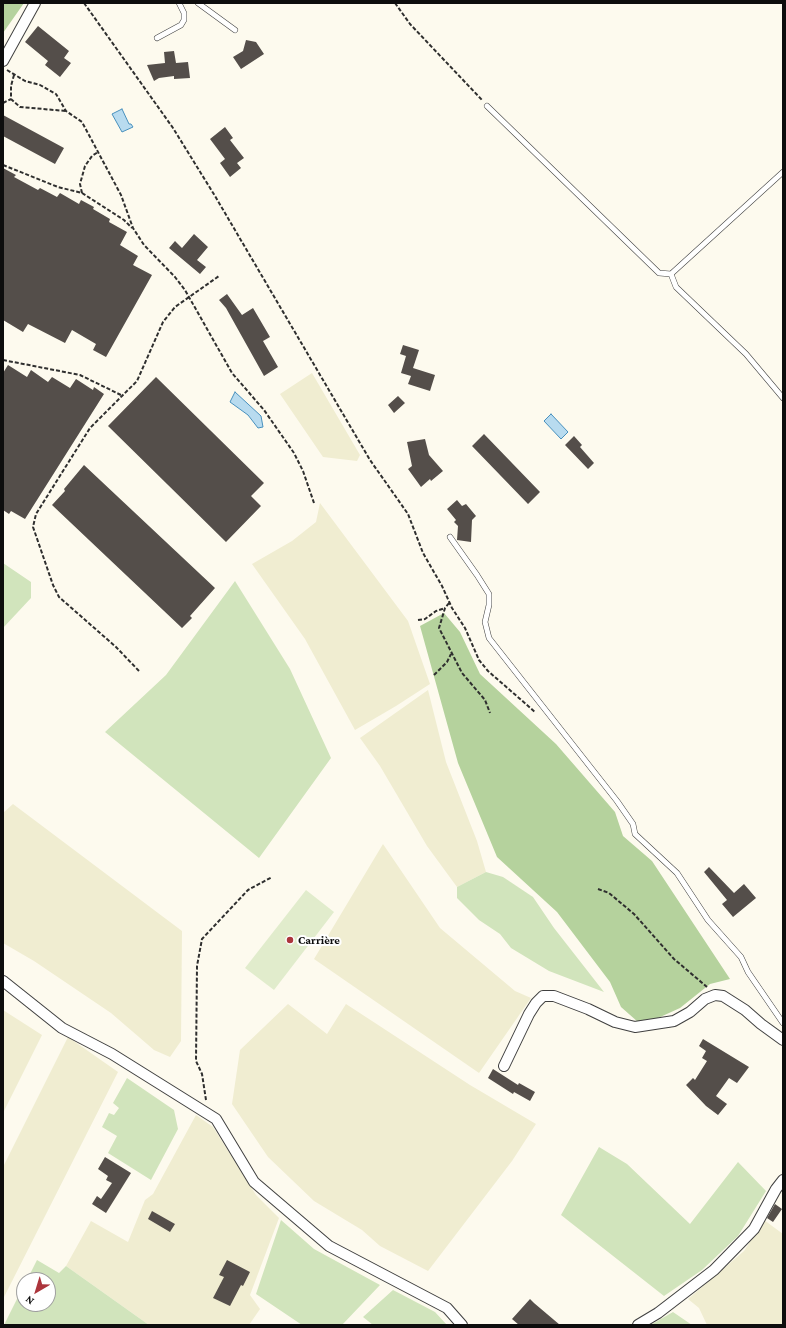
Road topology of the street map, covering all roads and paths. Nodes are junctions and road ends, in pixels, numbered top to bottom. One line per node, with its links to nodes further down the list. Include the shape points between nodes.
1 (35, 3): 8 (street)
2 (84, 3): 28 (path, via 173,128 215,196 370,460 408,514 423,553)
3 (178, 3): 7 (lane, via 184,13 184,20 181,25)
4 (198, 3): 6 (lane)
5 (395, 3): 13 (path, via 410,24)
6 (235, 30)
7 (157, 38)
8 (3, 61)
9 (3, 67): 10 (path)
10 (14, 76): 11 (path); 14 (path, via 56,94)
11 (11, 99): 12 (path); 14 (path, via 20,107)
12 (3, 103)
13 (487, 106): 20 (lane, via 659,273)
14 (66, 111): 15 (path, via 82,122)
15 (98, 152): 18 (path, via 85,166 80,184); 19 (path, via 121,195)
16 (3, 165): 18 (path, via 58,187)
17 (783, 172): 20 (lane)
18 (82, 193): 19 (path)
19 (133, 228): 22 (path, via 144,245 175,277)
20 (671, 274): 25 (lane, via 676,287 746,354)
21 (218, 276): 22 (path)
22 (189, 297): 24 (path, via 175,307 163,322 137,381); 26 (path, via 232,373 264,410 294,453 304,471)
23 (3, 360): 24 (path, via 80,375)
24 (123, 396): 32 (path, via 90,428 36,514 33,527 59,597 116,647)
25 (783, 398)
26 (314, 503)
27 (450, 537): 40 (lane, via 489,594 485,622 489,638 617,801 633,824 635,834 677,873 708,920 740,956)
28 (450, 603): 29 (path); 35 (path, via 465,628 479,660 488,671)
29 (445, 608): 30 (path); 31 (path, via 439,628)
30 (418, 620)
31 (451, 654): 33 (path); 34 (path, via 462,673 485,700)
32 (139, 671)
33 (434, 675)
34 (490, 713)
35 (540, 716)
36 (272, 877): 43 (path, via 248,890 202,939 197,966 196,1061 202,1074)
37 (598, 889): 39 (path, via 609,894 634,914 674,959)
38 (3, 981): 43 (street, via 62,1028 112,1054)
39 (715, 995): 41 (street, via 723,996 745,1010); 42 (street, via 674,1021 635,1027 615,1022 588,1008 554,996 543,996 529,1014)
40 (783, 1023)
41 (783, 1040)
42 (504, 1066)
43 (209, 1114): 45 (street, via 216,1119 254,1182 329,1246 447,1308)
44 (783, 1180): 46 (street, via 754,1229 714,1270 658,1313)
45 (462, 1325)
46 (638, 1325)

